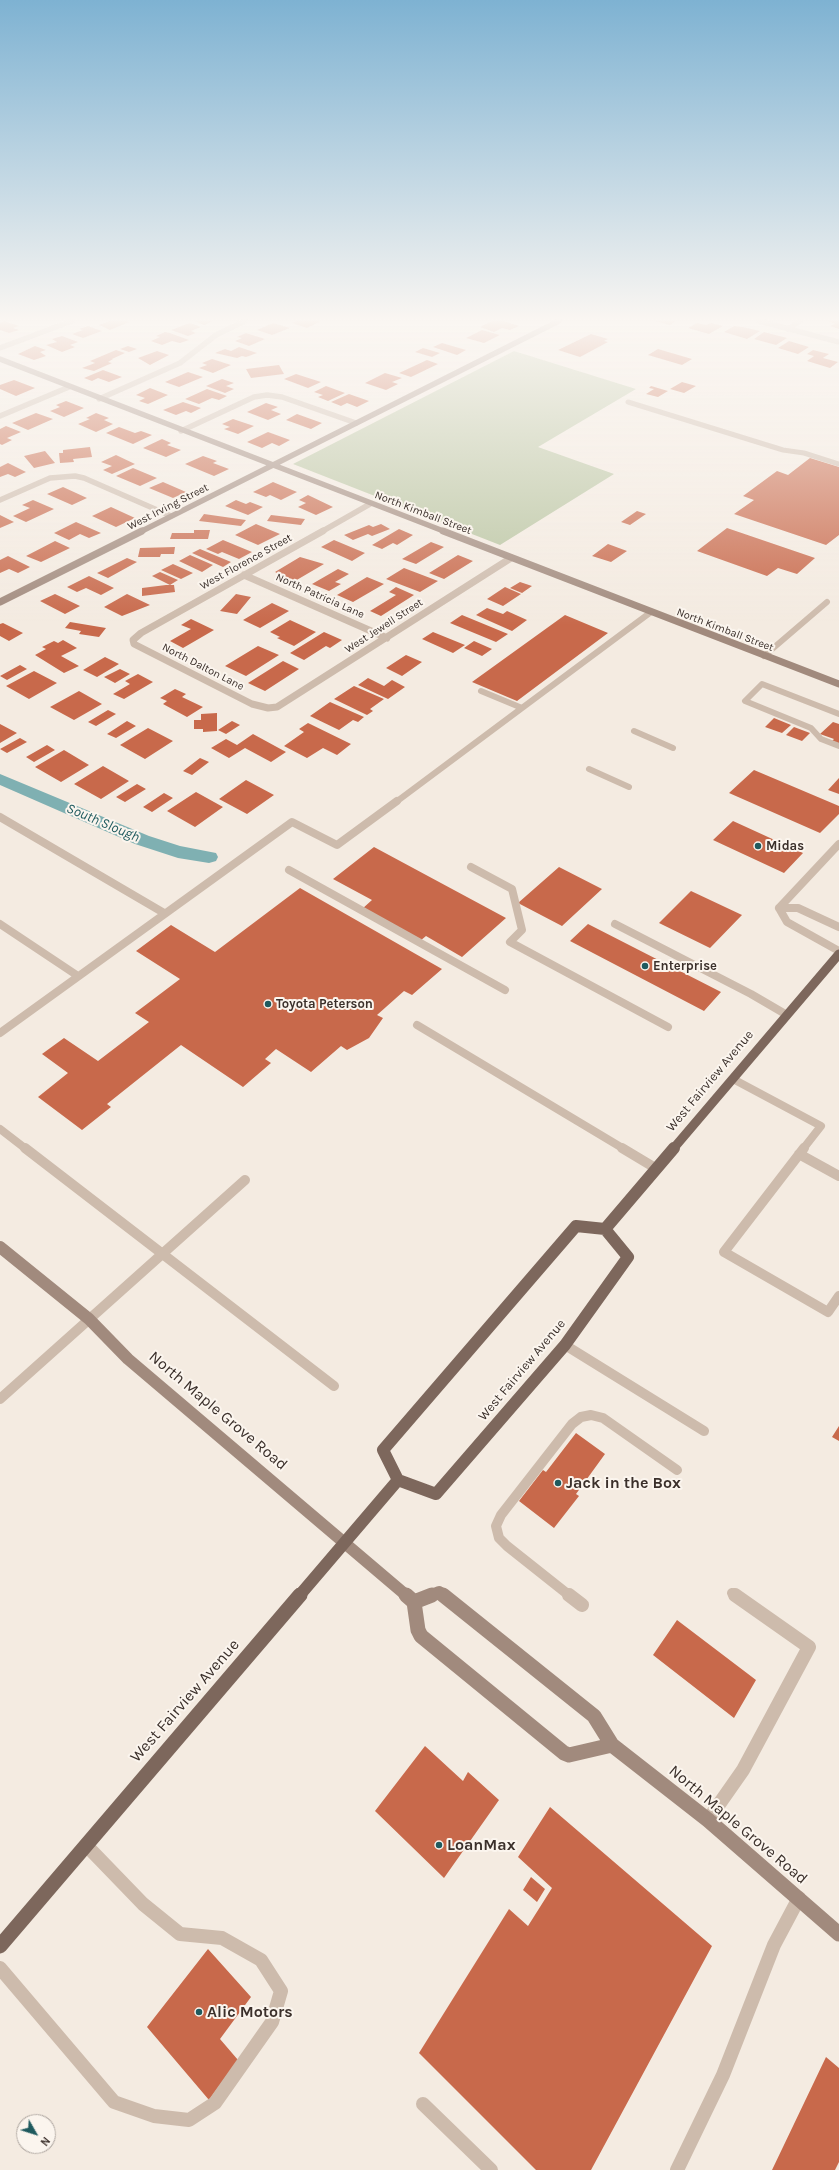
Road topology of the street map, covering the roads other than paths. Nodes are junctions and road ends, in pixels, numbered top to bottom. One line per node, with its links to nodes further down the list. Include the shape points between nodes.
1 (159, 422): 5 (street, North Kimball Street)
2 (200, 422): 5 (street)
3 (693, 422): 6 (lane)
4 (356, 423): 7 (street, West Irving Street)
5 (181, 431): 7 (street, North Kimball Street)
6 (839, 464)
7 (272, 466): 9 (street, North Kimball Street); 10 (street, West Irving Street)
8 (0, 500): 10 (street, via 40,481 63,476 84,478)
9 (370, 504): 11 (street, North Kimball Street); 12 (street, West Florence Street)
10 (171, 516): 13 (street, West Irving Street)
11 (511, 558): 15 (street, North Kimball Street); 16 (street, West Jewell Street)
12 (244, 575): 16 (street, North Patricia Lane); 17 (street, West Florence Street)
13 (0, 602)
14 (827, 602): 18 (lane)
15 (651, 612): 18 (street, North Kimball Street); 22 (lane)
16 (387, 638): 21 (street, West Jewell Street, via 285,703)
17 (133, 640): 21 (street, North Dalton Lane, via 138,647 252,704)
18 (764, 656): 19 (street, North Kimball Street)
19 (839, 684)
20 (481, 691): 22 (lane)
21 (268, 708)
22 (522, 708): 34 (lane, via 337,845 292,822)
23 (839, 714): 25 (lane, via 762,684 745,701 811,728 821,739)
24 (634, 732): 26 (lane)
25 (839, 746)
26 (673, 748)
27 (589, 769): 28 (lane)
28 (629, 787)
29 (0, 817): 34 (lane)
30 (839, 844): 33 (lane)
31 (471, 867): 43 (lane, via 512,889 522,930 510,942)
32 (289, 870): 40 (lane)
33 (779, 908): 37 (lane, via 798,908); 38 (lane, via 787,922)
34 (164, 913): 39 (lane)
35 (0, 924): 39 (lane)
36 (615, 924): 41 (lane)
37 (839, 927)
38 (839, 953): 41 (main road, West Fairview Avenue)
39 (78, 976): 44 (lane)
40 (505, 990)
41 (787, 1015): 45 (main road, West Fairview Avenue)
42 (417, 1025): 48 (lane)
43 (668, 1027)
44 (0, 1034)
45 (733, 1079): 47 (lane, via 821,1126); 48 (main road, West Fairview Avenue)
46 (0, 1129): 53 (lane)
47 (799, 1154): 49 (lane); 54 (lane, via 724,1252 828,1312)
48 (657, 1169): 51 (main road, West Fairview Avenue)
49 (839, 1176)
50 (245, 1180): 53 (lane)
51 (606, 1229): 56 (main road, West Fairview Avenue, via 628,1257); 61 (main road, via 576,1226 384,1450)
52 (0, 1247): 55 (street, North Maple Grove Road)
53 (161, 1254): 55 (lane); 57 (lane)
54 (839, 1296)
55 (89, 1319): 58 (lane); 62 (street, North Maple Grove Road, via 128,1359)
56 (565, 1346): 59 (lane); 61 (main road, West Fairview Avenue, via 436,1494)
57 (334, 1386)
58 (0, 1399)
59 (704, 1431)
60 (677, 1470): 65 (lane, via 603,1418 592,1415 581,1417 572,1424 501,1515 496,1526 499,1538)
61 (398, 1480): 62 (main road, West Fairview Avenue)
62 (343, 1544): 64 (street, North Maple Grove Road); 68 (main road, West Fairview Avenue)
63 (732, 1593): 67 (lane, via 809,1647 742,1770)
64 (414, 1602): 66 (street, North Maple Grove Road, via 438,1592 594,1716); 66 (street, via 420,1636 564,1753 569,1755)
65 (582, 1605)
66 (612, 1745): 67 (street, North Maple Grove Road)
67 (708, 1820): 69 (street, North Maple Grove Road)
68 (86, 1845): 71 (main road, West Fairview Avenue); 72 (lane, via 143,1904 180,1934 222,1938 261,1960 281,1991 272,2022 216,2103 189,2120 154,2116 114,2102)
69 (799, 1898): 70 (street, North Maple Grove Road); 75 (lane, via 774,1945 723,2075)
70 (837, 1929)
71 (0, 1946)
72 (0, 1968)
73 (423, 2104): 74 (lane)
74 (491, 2170)
75 (676, 2170)

